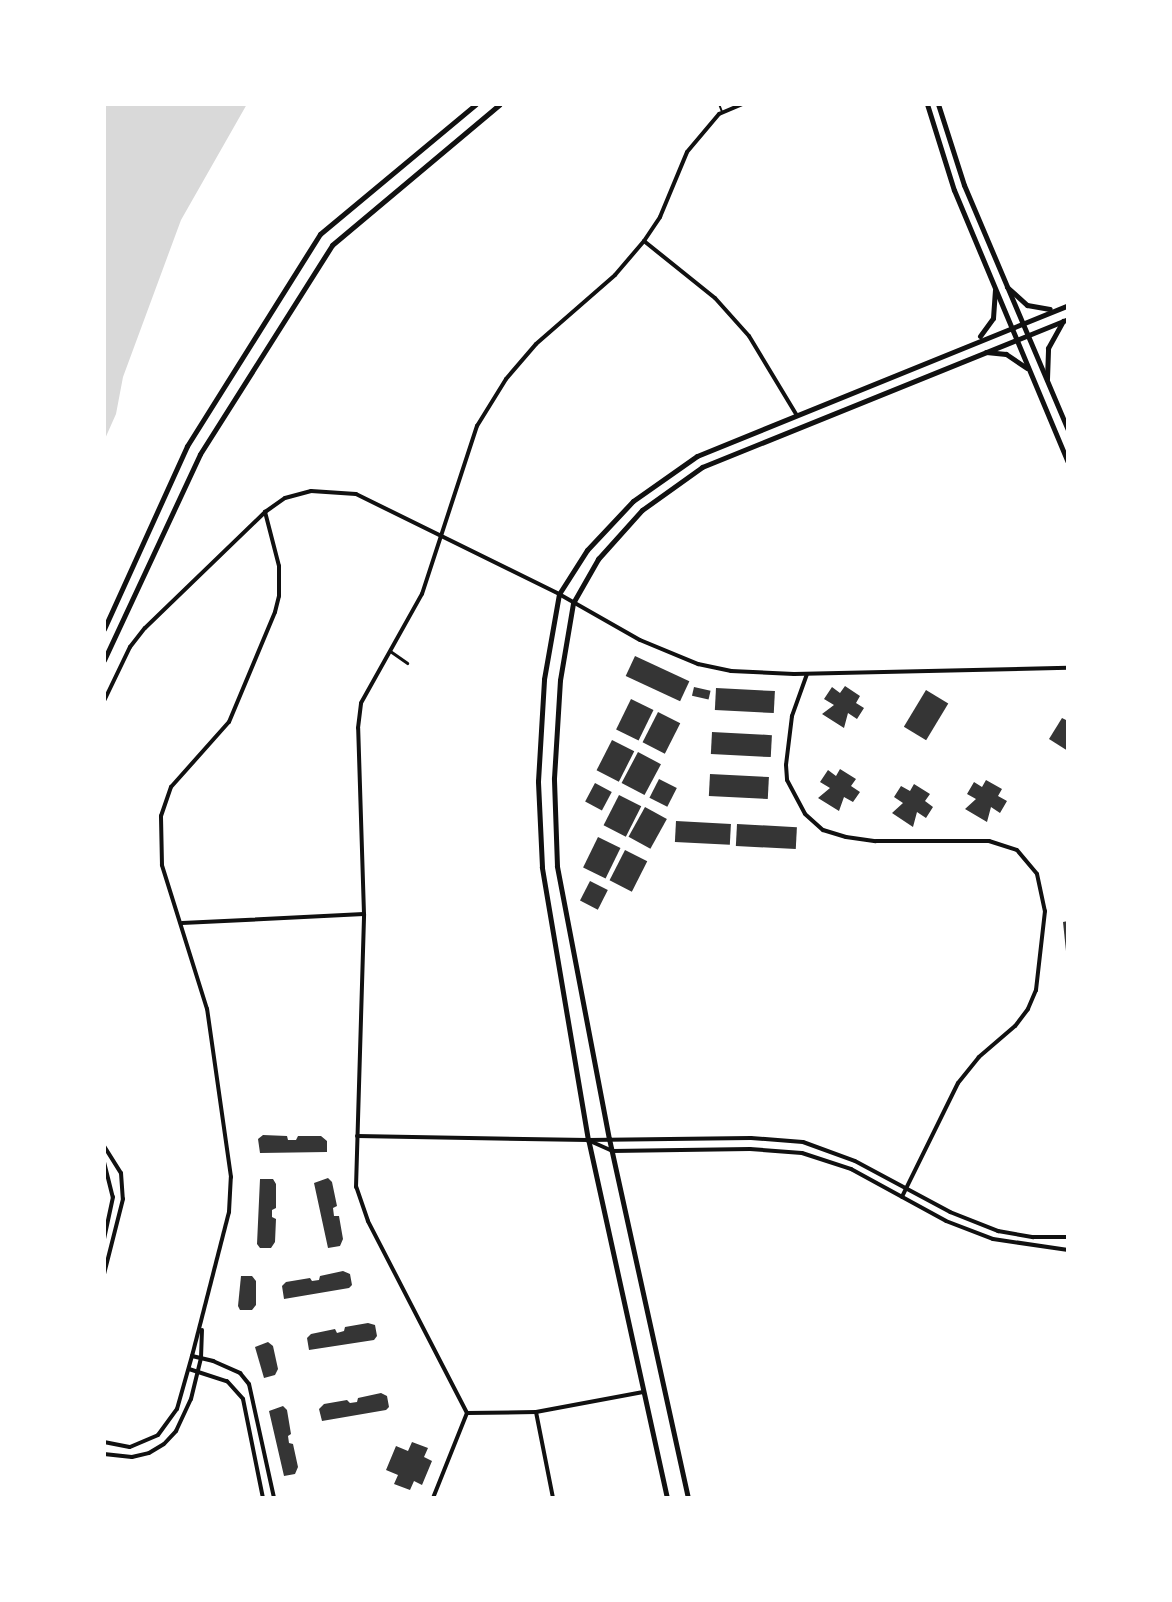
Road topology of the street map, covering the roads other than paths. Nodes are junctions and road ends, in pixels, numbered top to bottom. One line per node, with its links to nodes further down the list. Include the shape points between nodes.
1 (476, 104): 29 (main road, via 320,234 187,446)
2 (500, 104): 31 (main road, via 332,245 200,454)
3 (719, 104): 7 (street)
4 (742, 104): 7 (street)
5 (927, 104): 10 (main road, via 954,190)
6 (938, 104): 9 (main road, via 964,185)
7 (723, 113): 8 (street, via 687,152)
8 (644, 241): 22 (street, via 715,298 749,336); 26 (street, via 506,379 477,426)
9 (1007, 287): 12 (main road, via 1027,305); 14 (main road)
10 (995, 290): 15 (main road); 18 (main road, via 993,318)
11 (1068, 305): 12 (main road)
12 (1055, 309): 14 (main road)
13 (1066, 320): 16 (main road); 21 (main road, via 1048,348)
14 (1022, 321): 15 (main road); 16 (main road)
15 (1009, 326): 17 (main road); 18 (main road)
16 (1027, 333): 17 (main road); 21 (main road)
17 (1014, 338): 19 (main road); 20 (main road)
18 (978, 339): 22 (main road)
19 (981, 352): 20 (main road, via 1006,354); 28 (main road, via 702,467 642,510 598,559)
20 (1027, 368): 24 (main road)
21 (1047, 379): 23 (main road)
22 (796, 414): 27 (main road, via 697,456 633,501 587,550)
23 (1068, 430)
24 (1068, 462)
25 (265, 512): 26 (street, via 285,498 333,490 356,494); 35 (street, via 135,638); 37 (street, via 279,566 275,612 229,722 171,787 161,816 162,865)
26 (442, 534): 27 (street); 30 (street, via 422,594)
27 (559, 594): 28 (street); 40 (main road, via 544,679 538,781 542,867)
28 (573, 603): 34 (street, via 698,664); 39 (main road, via 554,764 557,866)
29 (104, 629)
30 (390, 651): 32 (street); 36 (street, via 361,703 358,728)
31 (104, 660)
32 (407, 663)
33 (1068, 668): 34 (street)
34 (807, 674): 44 (street, via 792,716 786,765 787,780 805,814 823,830 846,837 989,841 1017,850 1037,874 1045,911 1039,977 1028,1009 958,1083)
35 (104, 701)
36 (364, 914): 37 (street); 38 (street)
37 (181, 923): 50 (street, via 207,1009 231,1177 229,1212)
38 (357, 1136): 40 (street); 57 (street, via 356,1187 363,1211)
39 (609, 1139): 40 (street); 42 (main road); 44 (street, via 803,1142 855,1161)
40 (588, 1140): 42 (street); 55 (main road)
41 (104, 1146): 49 (street, via 121,1173 123,1199)
42 (612, 1151): 45 (street, via 802,1153 851,1169); 65 (main road)
43 (104, 1162): 47 (street, via 113,1197)
44 (905, 1189): 45 (street); 46 (street, via 998,1231)
45 (902, 1197): 48 (street, via 993,1239)
46 (1068, 1237)
47 (104, 1239)
48 (1068, 1250)
49 (104, 1274)
50 (203, 1324): 51 (street); 52 (street)
51 (192, 1356): 52 (street); 53 (street)
52 (201, 1358): 54 (street); 61 (street, via 227,1366 249,1384)
53 (189, 1369): 54 (street); 58 (street, via 177,1409 158,1435 130,1447)
54 (197, 1371): 59 (street, via 185,1414 164,1444 132,1457); 60 (street, via 227,1381 243,1399)
55 (643, 1392): 56 (street); 64 (main road)
56 (536, 1412): 57 (street); 63 (street)
57 (467, 1413): 62 (street)
58 (104, 1442)
59 (104, 1454)
60 (263, 1498)
61 (274, 1498)
62 (433, 1498)
63 (553, 1498)
64 (667, 1498)
65 (688, 1498)

